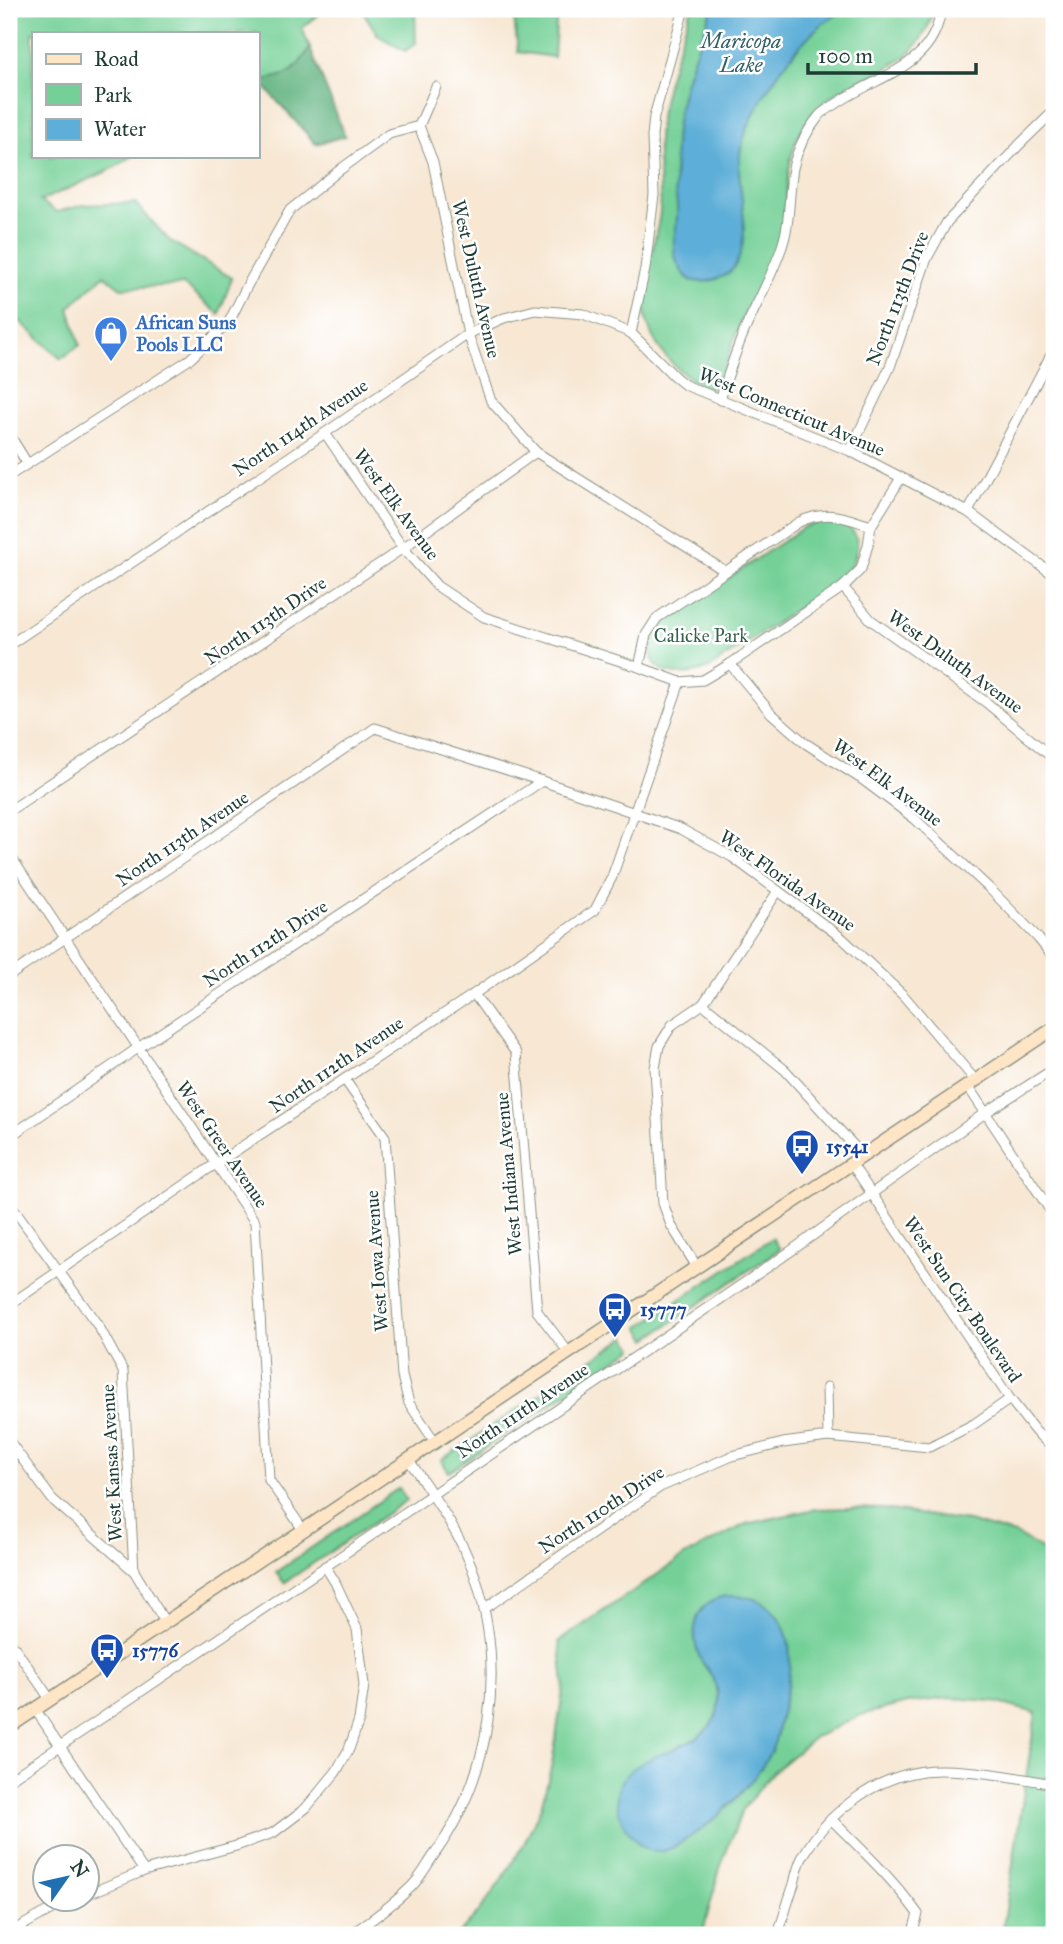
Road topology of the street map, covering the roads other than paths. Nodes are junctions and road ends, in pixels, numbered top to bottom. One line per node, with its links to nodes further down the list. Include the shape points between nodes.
1 (684, 9): 6 (street, via 654,117 654,195)
2 (940, 9): 9 (street, via 939,21 921,54 820,114 800,145 788,228)
3 (436, 87): 5 (street)
4 (1054, 111): 12 (street, North 113th Drive, via 947,222 927,258 890,367)
5 (419, 126): 7 (street, West Duluth Avenue, via 433,162); 14 (street, via 390,134 290,210 229,322 190,359)
6 (631, 333): 7 (street, North 114th Avenue, via 583,314 535,310); 9 (street, West Connecticut Avenue, via 675,377)
7 (468, 334): 11 (street, North 114th Avenue); 13 (street, West Duluth Avenue, via 491,401)
8 (1054, 349): 17 (street)
9 (720, 400): 12 (street, West Connecticut Avenue)
10 (9, 433): 14 (street)
11 (325, 433): 19 (street, West Elk Avenue); 23 (street, North 114th Avenue)
12 (850, 451): 16 (street, West Connecticut Avenue)
13 (536, 452): 19 (street, North 113th Drive); 20 (street, West Duluth Avenue)
14 (27, 463): 15 (street)
15 (9, 475)
16 (901, 478): 17 (street, West Connecticut Avenue); 18 (street)
17 (968, 512): 21 (street, West Connecticut Avenue)
18 (871, 526): 20 (street, via 835,515 813,516); 22 (street, via 861,569)
19 (404, 548): 25 (street, West Elk Avenue, via 437,586 484,617); 30 (street, North 113th Drive)
20 (725, 571): 25 (street, via 657,618 646,635)
21 (1054, 575)
22 (843, 587): 24 (street); 28 (street, West Duluth Avenue, via 871,621 986,703)
23 (9, 645)
24 (730, 664): 26 (street, via 703,680); 35 (street, West Elk Avenue, via 771,713 805,743 915,819 990,889)
25 (639, 667): 26 (street, West Elk Avenue)
26 (680, 682): 31 (street, North 112th Avenue)
27 (375, 728): 29 (street, West Florida Avenue); 34 (street, North 113th Avenue)
28 (1054, 759)
29 (542, 781): 31 (street, West Florida Avenue); 40 (street, North 112th Drive)
30 (9, 811)
31 (636, 813): 33 (street, West Florida Avenue, via 681,829 732,857); 37 (street, North 112th Avenue, via 610,884 595,910)
32 (9, 854): 34 (street, West Greer Avenue)
33 (778, 891): 38 (street); 43 (street, West Florida Avenue, via 842,938 904,996)
34 (64, 939): 36 (street, North 113th Avenue); 40 (street, West Greer Avenue)
35 (1054, 958)
36 (9, 976)
37 (474, 994): 42 (street, North 112th Avenue); 55 (street, West Indiana Avenue, via 516,1053 537,1311)
38 (702, 1004): 46 (street, via 785,1070); 52 (street, via 672,1025 659,1046 655,1068 663,1203)
39 (1054, 1028): 43 (street, North 111th Avenue)
40 (138, 1048): 45 (street, North 112th Drive); 47 (street, West Greer Avenue)
41 (1054, 1069): 44 (street, North 111th Avenue)
42 (345, 1080): 47 (street, North 112th Avenue); 60 (street, West Iowa Avenue, via 384,1137 402,1376 410,1402)
43 (971, 1082): 44 (street, West Florida Avenue); 46 (street, North 111th Avenue)
44 (985, 1113): 49 (street, North 111th Avenue); 51 (street, West Florida Avenue)
45 (9, 1137)
46 (863, 1156): 48 (street, North 111th Avenue)
47 (217, 1163): 53 (street, North 112th Avenue); 64 (street, West Greer Avenue, via 255,1222 269,1480)
48 (850, 1163): 49 (street, West Sun City Boulevard); 52 (street, North 111th Avenue)
49 (871, 1194): 57 (street, West Sun City Boulevard); 63 (street, North 111th Avenue)
50 (9, 1202): 53 (street, West Kansas Avenue)
51 (1054, 1216)
52 (697, 1267): 55 (street, North 111th Avenue)
53 (60, 1270): 54 (street, North 112th Avenue); 66 (street, West Kansas Avenue, via 123,1371)
54 (9, 1305)
55 (569, 1353): 60 (street, North 111th Avenue)
56 (827, 1387): 58 (street)
57 (1010, 1399): 58 (street, North 110th Drive, via 929,1447); 61 (street, West Sun City Boulevard)
58 (828, 1437): 67 (street, North 110th Drive, via 732,1456 660,1487)
59 (9, 1441): 66 (street, via 52,1499)
60 (435, 1442): 62 (street, North 111th Avenue)
61 (1054, 1449)
62 (409, 1460): 63 (street); 64 (street, North 111th Avenue)
63 (432, 1494): 65 (street, North 111th Avenue); 67 (street, via 459,1540)
64 (303, 1531): 68 (street, North 111th Avenue)
65 (325, 1566): 73 (street, North 111th Avenue); 77 (street, via 357,1629 364,1685 359,1720 336,1772 306,1808 273,1833)
66 (134, 1571): 68 (street, West Kansas Avenue)
67 (484, 1609): 81 (street, via 491,1694 487,1731 471,1790 448,1836 414,1884)
68 (166, 1622): 70 (street, North 111th Avenue)
69 (9, 1642): 70 (street)
70 (50, 1699): 71 (street, North 111th Avenue)
71 (35, 1709): 72 (street, North 111th Avenue); 73 (street)
72 (9, 1727)
73 (59, 1745): 74 (street, North 111th Avenue); 77 (street)
74 (9, 1780)
75 (1054, 1784): 76 (street, via 941,1769 913,1773 857,1797)
76 (831, 1819): 82 (street, via 801,1860); 83 (street, via 918,1914)
77 (144, 1871): 78 (street)
78 (102, 1888)
79 (46, 1912): 80 (street)
80 (9, 1933)
81 (350, 1935)
82 (778, 1935)
83 (912, 1935)

